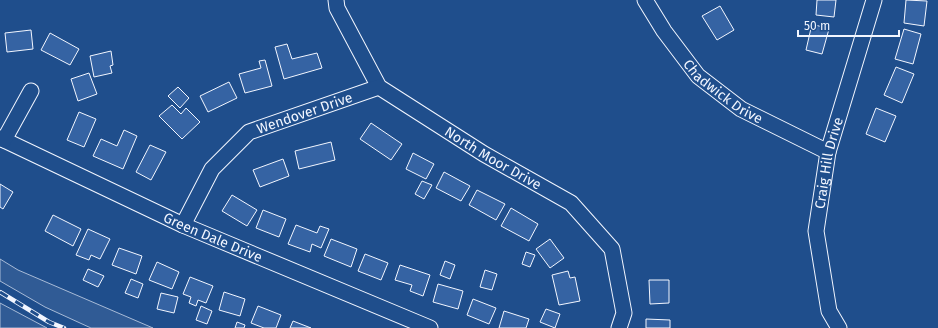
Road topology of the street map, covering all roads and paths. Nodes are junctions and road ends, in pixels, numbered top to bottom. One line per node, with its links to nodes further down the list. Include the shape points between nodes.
1 (336, 0): 4 (street, North Moor Drive, via 336,8)
2 (645, 0): 7 (street, Chadwick Drive, via 664,31 698,76 741,109)
3 (874, 0): 7 (street, Craig Hill Drive)
4 (379, 87): 8 (street, Wendover Drive, via 249,132 212,170); 10 (street, North Moor Drive, via 484,154 571,203 612,249 624,313)
5 (31, 91): 6 (street)
6 (2, 139): 8 (street, Green Dale Drive)
7 (828, 152): 11 (street, Craig Hill Drive, via 816,231 829,311)
8 (183, 225): 9 (street, Green Dale Drive)
9 (430, 328)
10 (619, 328)
11 (839, 328)

